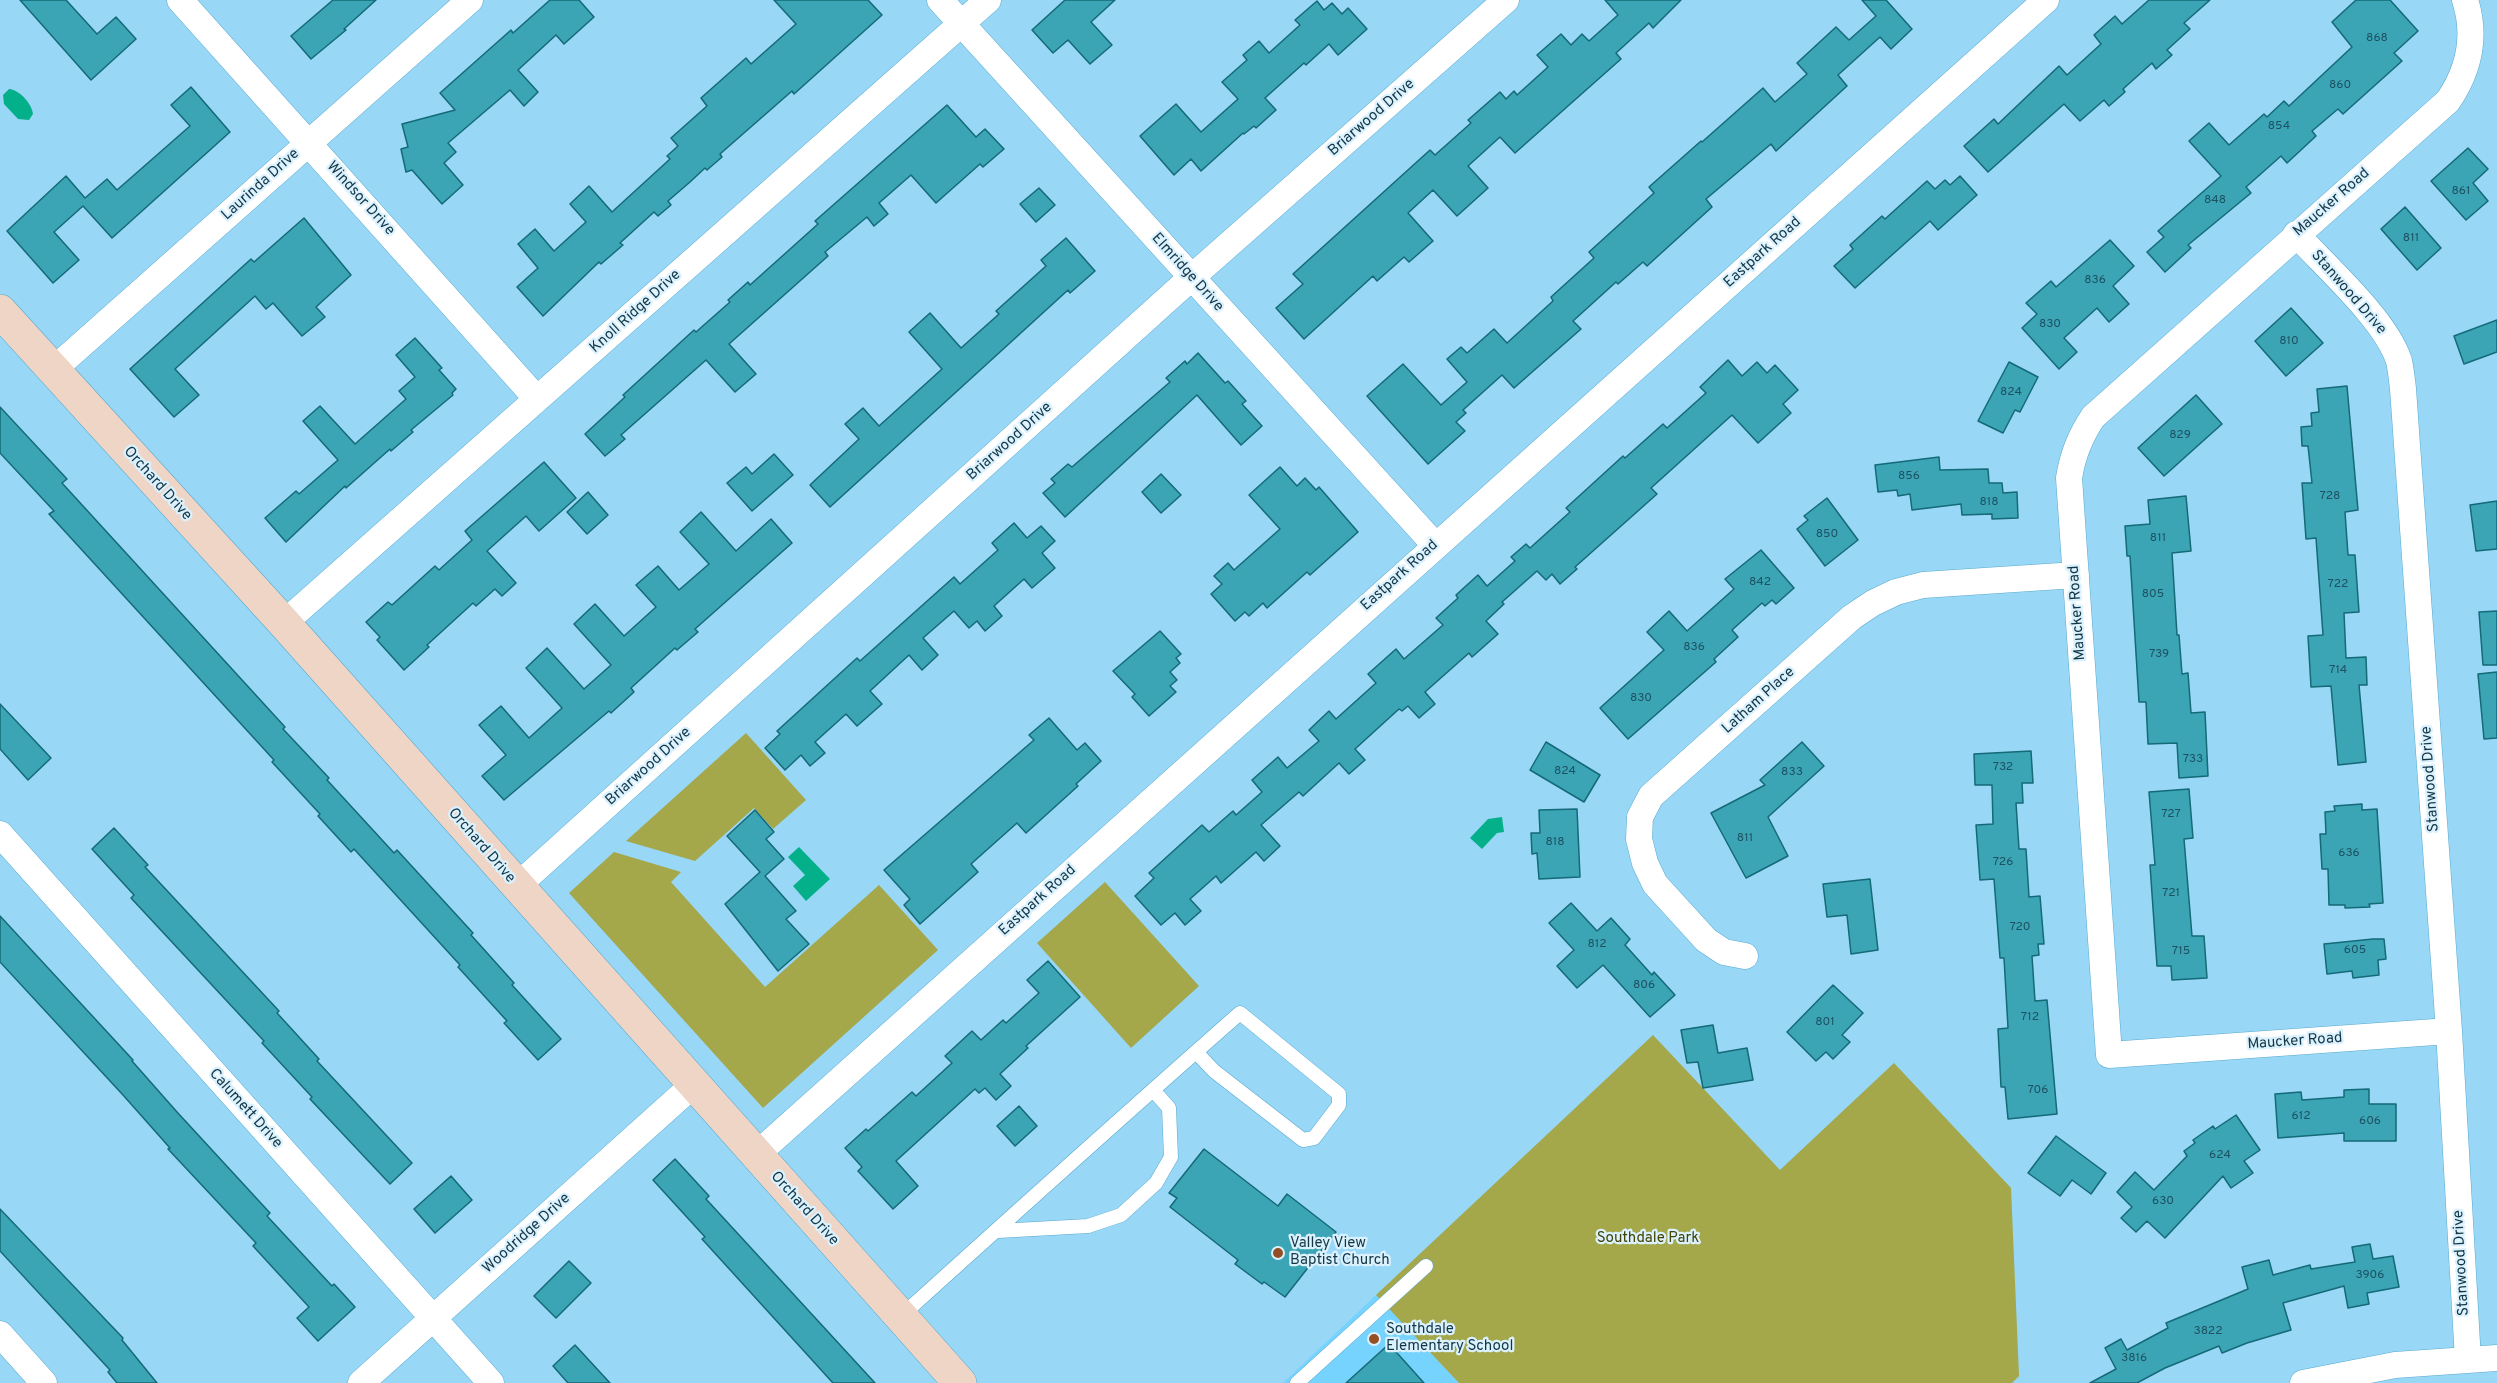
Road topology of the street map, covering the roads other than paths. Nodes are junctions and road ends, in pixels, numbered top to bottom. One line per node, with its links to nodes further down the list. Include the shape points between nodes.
1 (180, 0): 9 (street, Windsor Drive)
2 (470, 0): 9 (street, Laurinda Drive)
3 (940, 0): 8 (street, Elmridge Drive)
4 (988, 0): 8 (street, Knoll Ridge Drive)
5 (1506, 0): 11 (street, Briarwood Drive)
6 (2046, 0): 15 (street, Eastpark Road)
7 (2465, 0): 10 (street, Maucker Road, via 2470,51 2465,70 2448,101)
8 (961, 24): 11 (street, Elmridge Drive); 14 (street, Knoll Ridge Drive)
9 (309, 142): 13 (street, Laurinda Drive); 14 (street, Windsor Drive)
10 (2296, 234): 16 (street, Maucker Road, via 2093,417 2081,435 2069,477); 21 (street, Stanwood Drive, via 2367,310 2398,360)
11 (1192, 278): 15 (street, Elmridge Drive); 19 (street, Briarwood Drive)
12 (0, 311): 13 (street, Orchard Drive)
13 (52, 370): 17 (street, Orchard Drive)
14 (537, 399): 17 (street, Knoll Ridge Drive)
15 (1435, 545): 25 (street, Eastpark Road)
16 (2076, 574): 20 (street, Latham Place, via 1923,585 1873,603 1852,617 1651,796 1640,816 1640,839 1654,884 1706,940 1724,952); 21 (street, Maucker Road, via 2109,1055)
17 (284, 623): 19 (street, Orchard Drive)
18 (0, 834): 29 (street, Calumett Drive)
19 (516, 887): 23 (street, Orchard Drive)
20 (1745, 956)
21 (2449, 1031): 32 (street, Stanwood Drive)
22 (1196, 1052): 22 (lane, via 1240,1013 1339,1094 1339,1105 1314,1138 1303,1140 1214,1071); 24 (lane)
23 (693, 1085): 25 (street, Orchard Drive); 29 (street, Woodridge Drive)
24 (1153, 1090): 26 (lane); 26 (lane, via 1169,1108 1171,1157 1156,1183 1121,1215 1088,1226)
25 (756, 1155): 28 (street, Orchard Drive)
26 (998, 1231): 28 (lane)
27 (1426, 1266): 37 (lane)
28 (900, 1317): 36 (street, Orchard Drive)
29 (433, 1319): 34 (street, Woodridge Drive); 35 (street, Calumett Drive)
30 (0, 1334): 33 (street)
31 (2497, 1358): 32 (street)
32 (2468, 1360): 38 (street, via 2395,1365)
33 (44, 1383)
34 (361, 1383)
35 (491, 1383)
36 (960, 1383)
37 (1297, 1383)
38 (2303, 1383)

